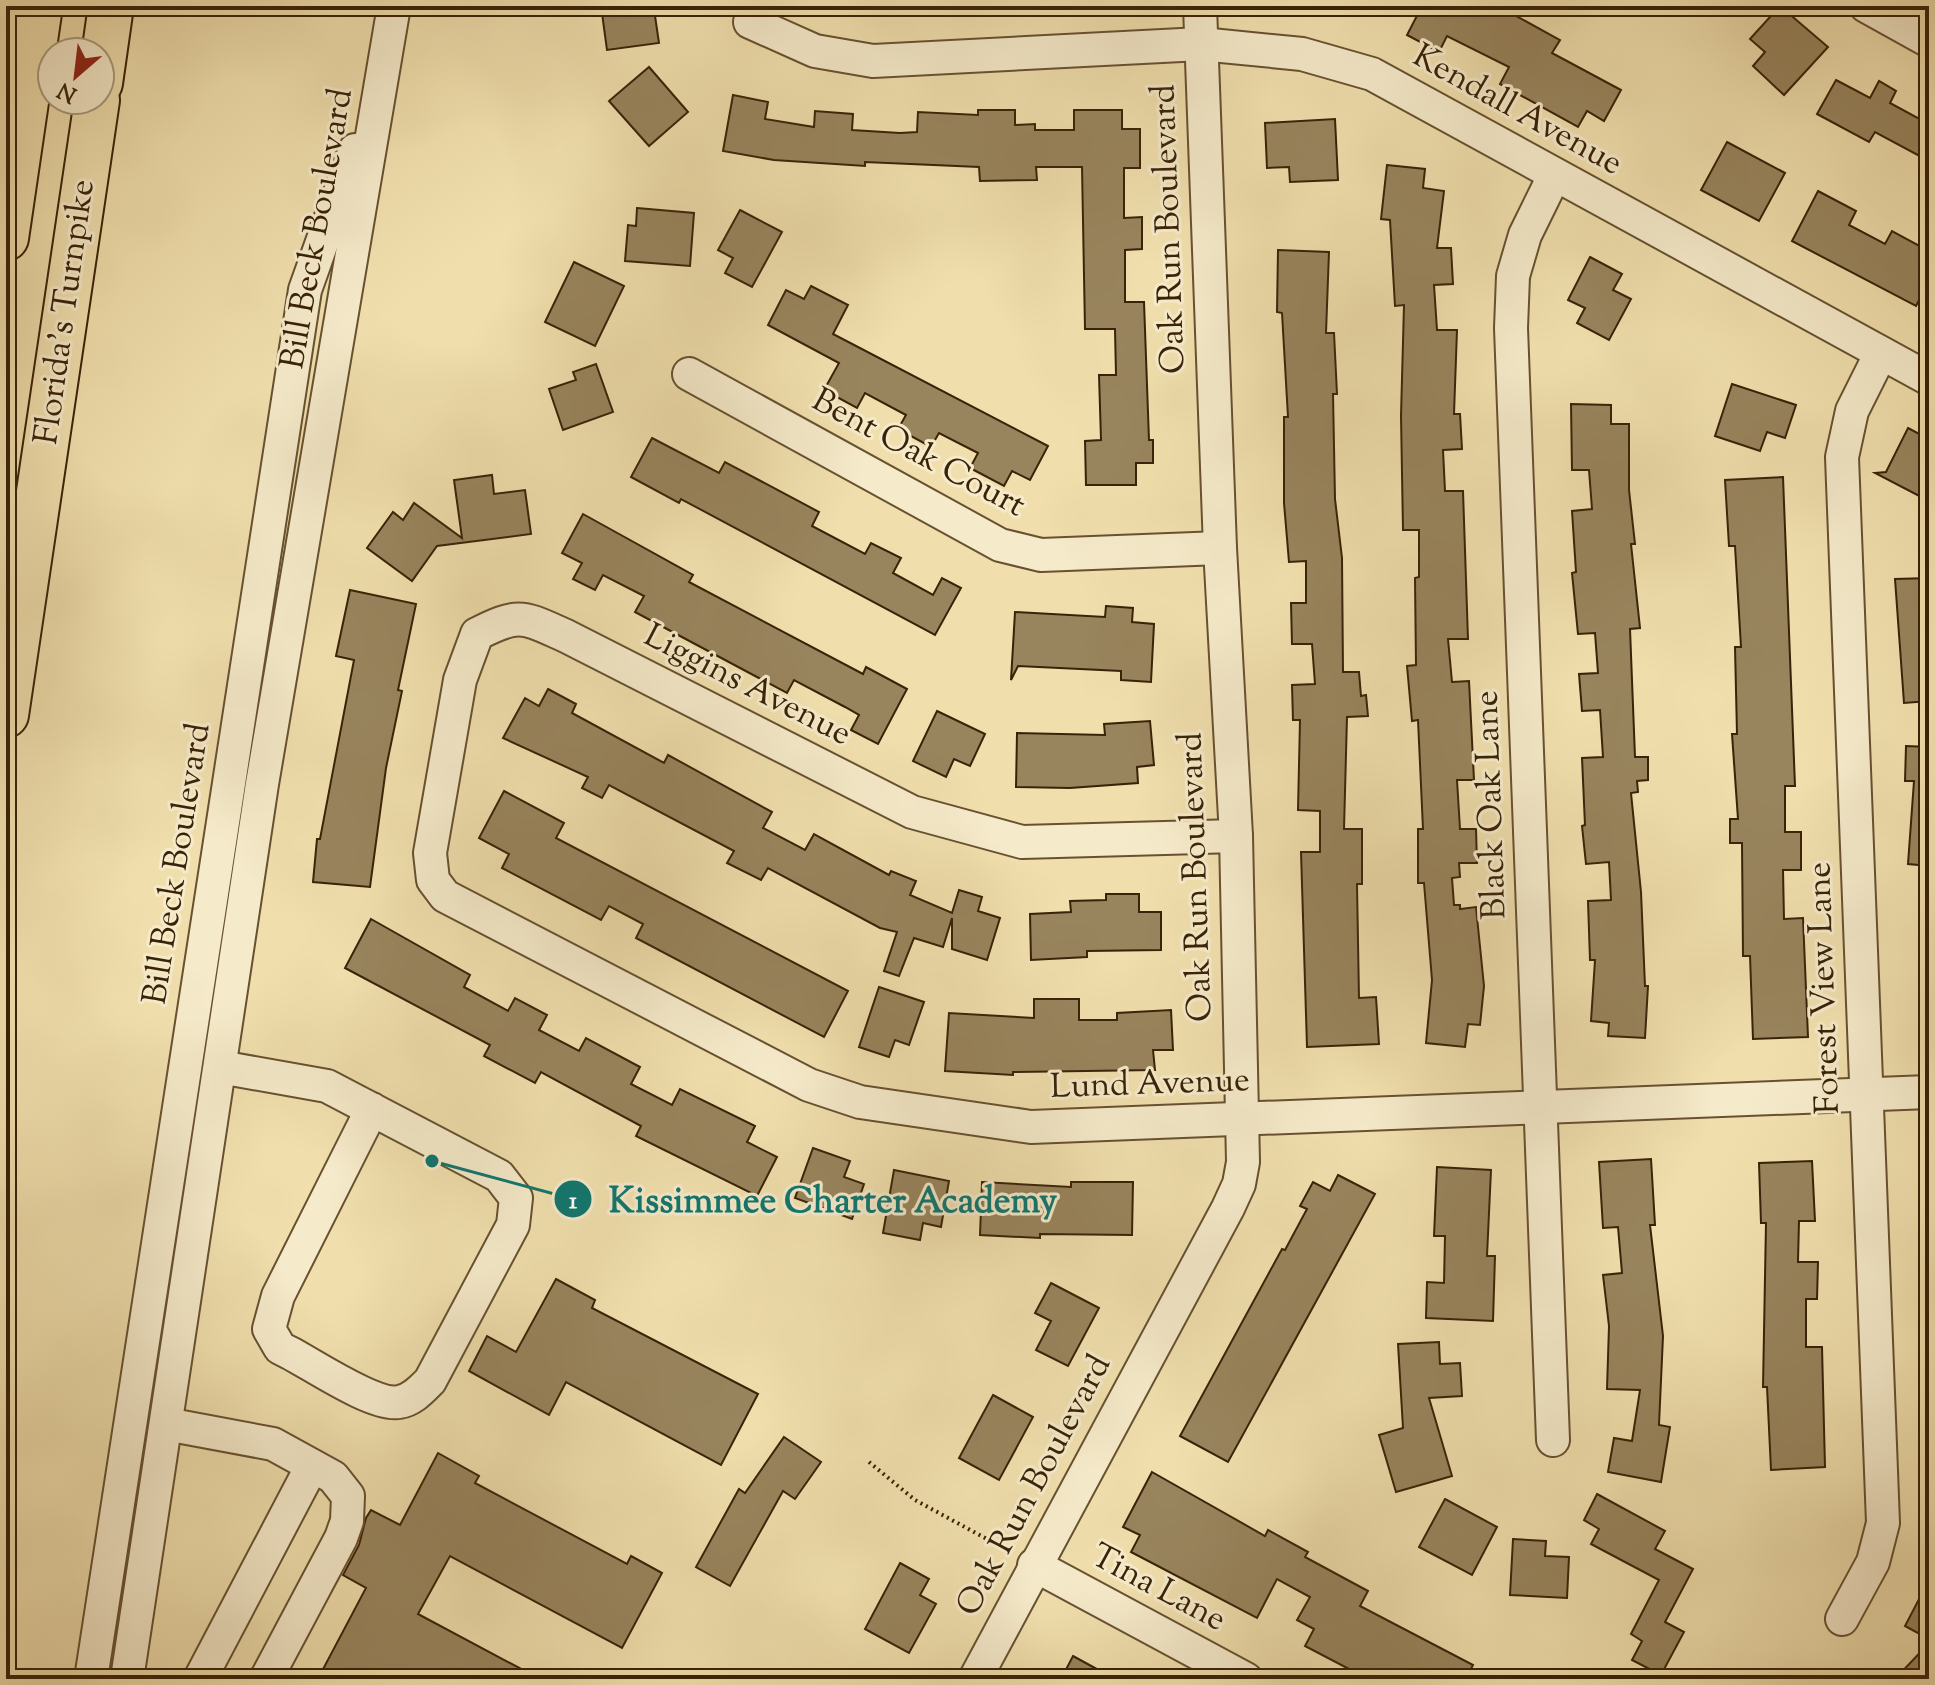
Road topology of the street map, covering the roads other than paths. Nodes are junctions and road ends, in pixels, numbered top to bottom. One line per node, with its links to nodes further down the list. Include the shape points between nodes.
1 (40, 6): 13 (highway, Florida's Turnpike)
2 (111, 6): 7 (highway)
3 (394, 6): 10 (street, Bill Beck Boulevard)
4 (1200, 6): 9 (street, Oak Run Boulevard)
5 (1866, 6): 8 (street)
6 (750, 22): 9 (street, Kendall Avenue, via 815,51 873,61)
7 (107, 36)
8 (1929, 41)
9 (1201, 44): 12 (street, Kendall Avenue, via 1302,54 1372,74); 17 (street, Oak Run Boulevard)
10 (383, 72): 21 (street, Bill Beck Boulevard, via 262,784); 32 (street, Bill Beck Boulevard, via 305,290)
11 (95, 116): 18 (highway, Florida's Turnpike)
12 (1554, 176): 14 (street, Kendall Avenue); 25 (street, Black Oak Lane, via 1525,235 1513,276 1511,328)
13 (6, 238)
14 (1881, 353): 16 (street, Kendall Avenue); 23 (street, Forest View Lane, via 1852,411 1842,457)
15 (689, 374): 17 (street, Bent Oak Court, via 1000,545 1041,555)
16 (1929, 379)
17 (1220, 548): 19 (street, Oak Run Boulevard)
18 (6, 715)
19 (1236, 836): 20 (street, Liggins Avenue, via 1022,842 912,812 566,636 533,621 508,618 477,634 460,680 430,853); 26 (street, Oak Run Boulevard)
20 (433, 880): 26 (street, Lund Avenue, via 445,896 472,911 809,1085 860,1102 1031,1127)
21 (220, 1067): 24 (street, via 315,1082); 27 (street, Bill Beck Boulevard)
22 (1929, 1092): 23 (street, Lund Avenue)
23 (1868, 1095): 25 (street, Lund Avenue); 31 (street, Forest View Lane, via 1883,1523 1873,1562)
24 (372, 1109): 24 (street, via 499,1176 516,1198 517,1211 505,1241 430,1381 399,1402 377,1399 280,1348 269,1329 278,1296)
25 (1542, 1109): 26 (street, Lund Avenue); 28 (street, Black Oak Lane)
26 (1243, 1119): 30 (street, Oak Run Boulevard, via 1239,1184 1228,1208)
27 (166, 1424): 29 (street, via 273,1444); 33 (street, Bill Beck Boulevard)
28 (1553, 1440)
29 (312, 1466): 34 (street); 35 (street, via 343,1486 347,1521)
30 (1026, 1561): 36 (street, Oak Run Boulevard); 37 (street, Tina Lane)
31 (1842, 1619)
32 (97, 1678)
33 (127, 1679)
34 (200, 1679)
35 (266, 1679)
36 (975, 1679)
37 (1246, 1679)

